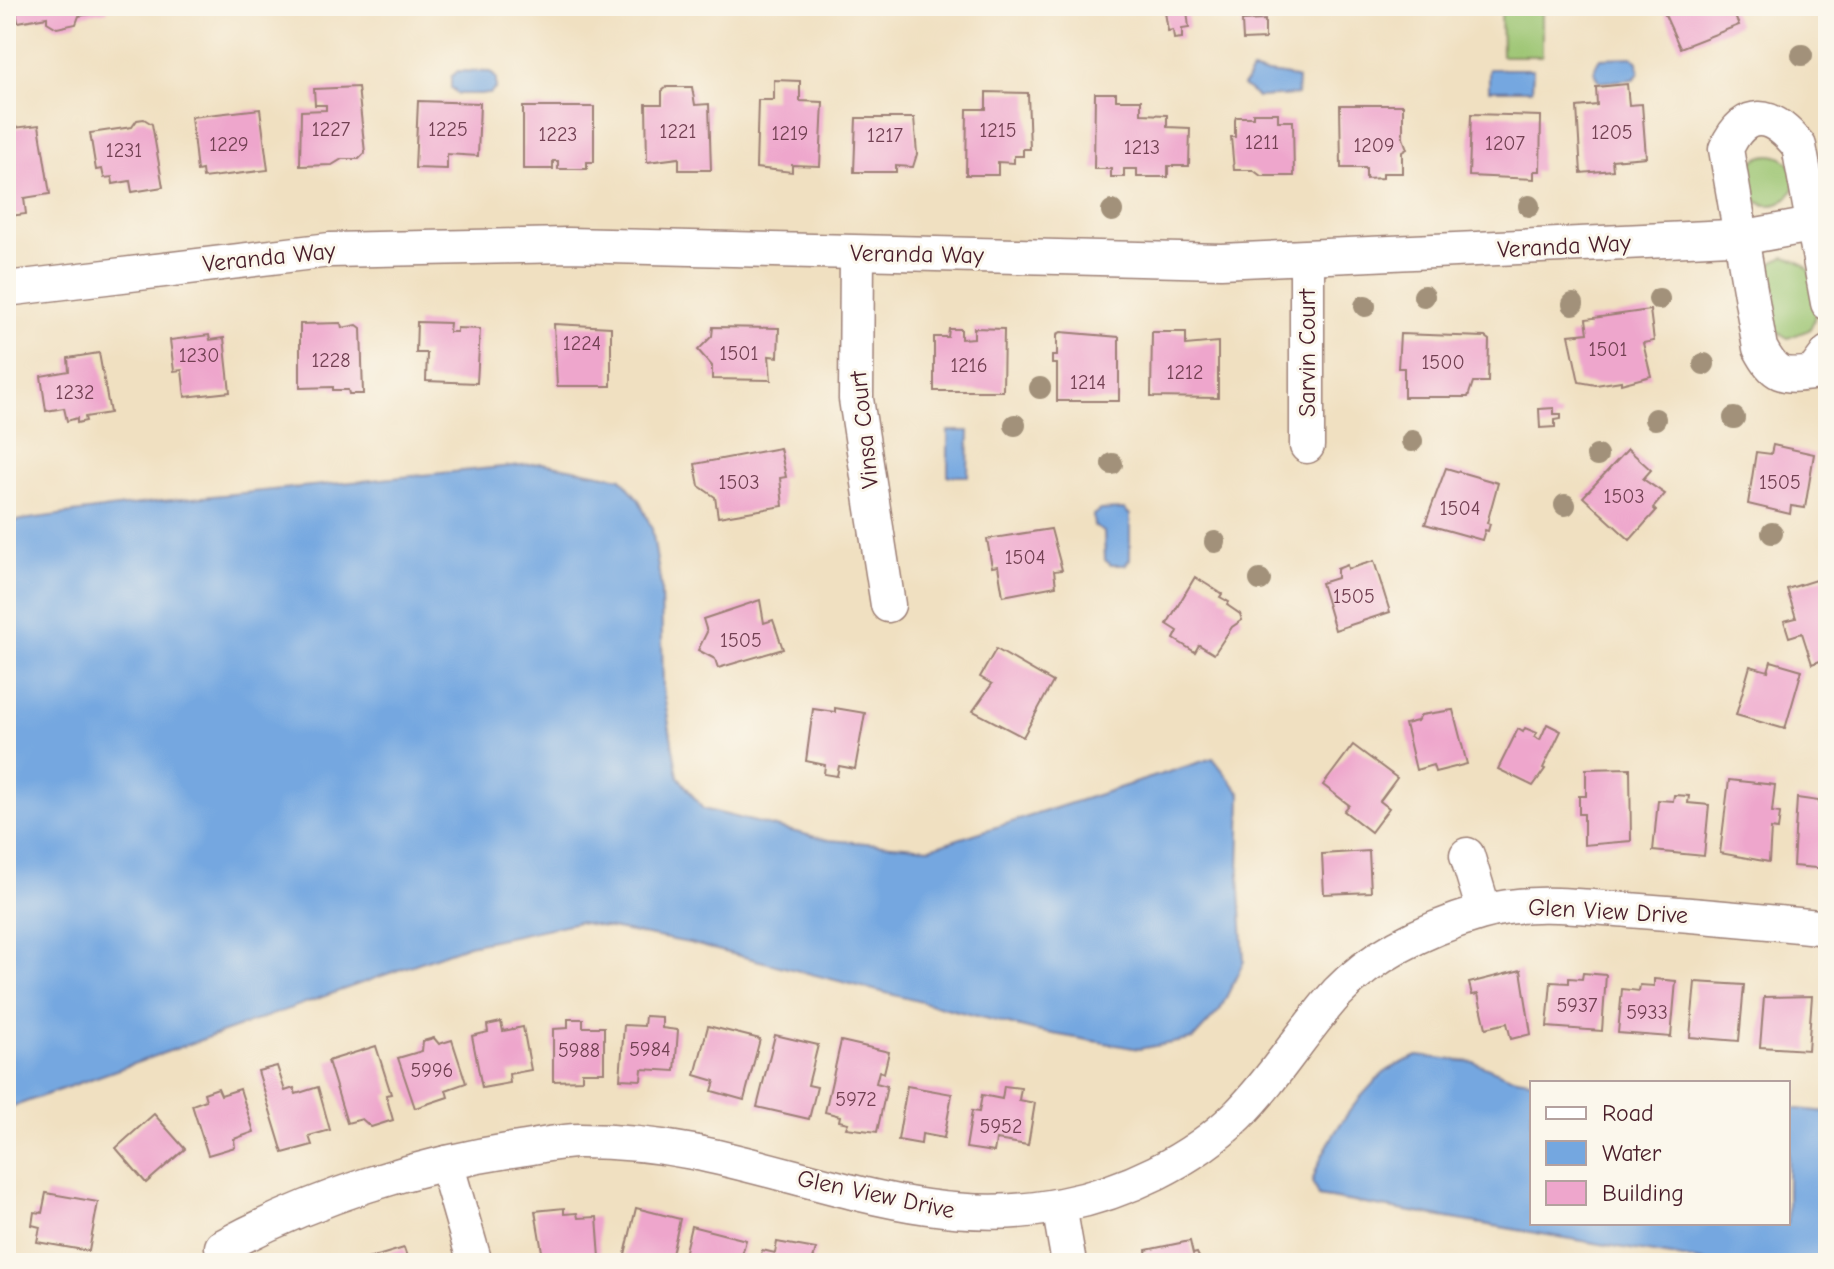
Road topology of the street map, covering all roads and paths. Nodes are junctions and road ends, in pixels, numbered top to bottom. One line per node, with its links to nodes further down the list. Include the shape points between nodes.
1 (1821, 223): 2 (street, Veranda Way); 2 (street, via 1799,146 1773,120 1753,119 1735,129 1726,149); 6 (street)
2 (1738, 237): 4 (street, Veranda Way); 7 (street, via 1760,348 1770,366 1788,376 1813,373)
3 (857, 253): 4 (street, Veranda Way); 5 (street, Veranda Way, via 568,245 330,250); 9 (street, Vinsa Court, via 856,399)
4 (1307, 259): 8 (street, Sarvin Court)
5 (6, 289)
6 (1828, 303)
7 (1828, 353)
8 (1307, 446)
9 (888, 605)
10 (1467, 855): 11 (street)
11 (1484, 911): 12 (street, Glen View Drive, via 1535,903); 14 (street, Glen View Drive, via 1432,929 1350,981 1236,1117 1190,1152 1140,1180)
12 (1828, 928)
13 (446, 1163): 14 (street, Glen View Drive, via 576,1141 635,1144 693,1152 909,1205 960,1212); 15 (street, Glen View Drive, via 359,1189); 16 (street)
14 (1059, 1206): 17 (street)
15 (222, 1247)
16 (475, 1263)
17 (1069, 1263)

